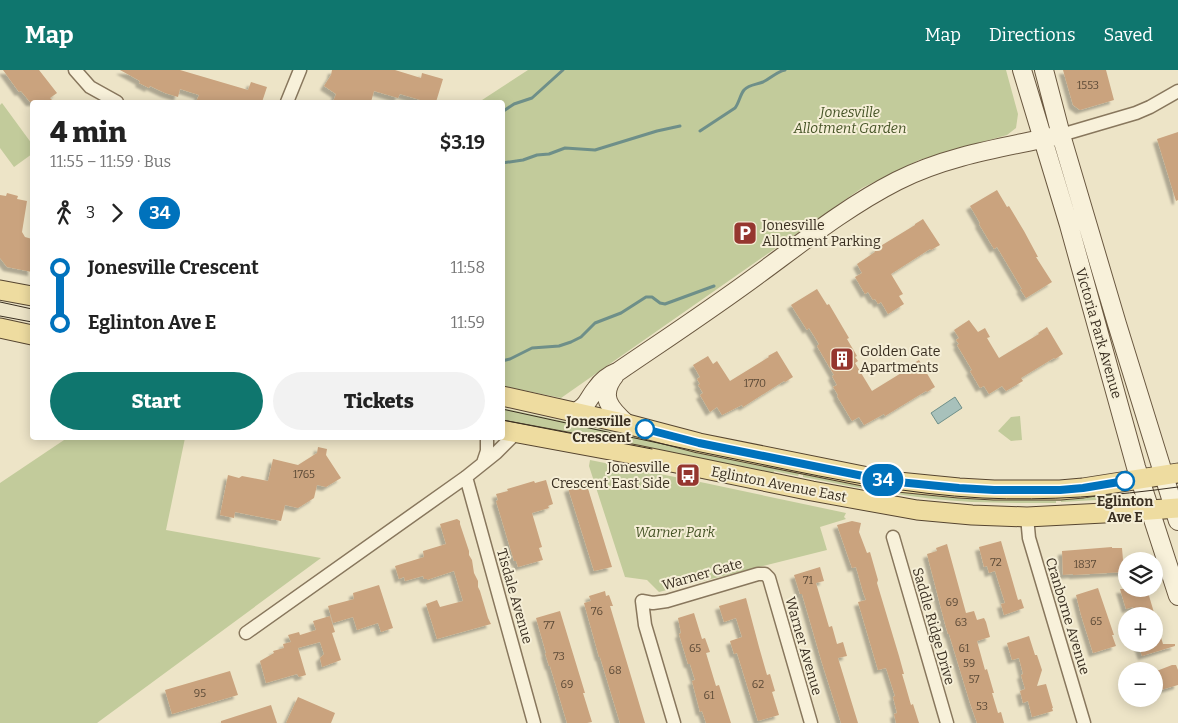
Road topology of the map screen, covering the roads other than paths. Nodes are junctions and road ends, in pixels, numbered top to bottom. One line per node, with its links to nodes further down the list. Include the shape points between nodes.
1 (75, 70): 6 (street, via 90,87)
2 (300, 70): 7 (street)
3 (1022, 70): 9 (main road, Victoria Park Avenue)
4 (1044, 70): 8 (main road, Victoria Park Avenue)
5 (1178, 91): 8 (street, via 1136,113)
6 (113, 100)
7 (288, 100)
8 (1061, 135): 9 (main road); 22 (main road, Victoria Park Avenue, via 1117,324)
9 (1043, 139): 14 (main road, via 973,153 898,180 835,219); 24 (main road, Victoria Park Avenue)
10 (0, 290): 11 (main road)
11 (30, 296)
12 (0, 328): 13 (main road)
13 (30, 335)
14 (619, 371): 16 (main road, via 605,379 584,408); 17 (main road, via 607,387 607,400 612,410)
15 (505, 397): 16 (main road, Eglinton Avenue East)
16 (574, 413): 17 (main road, Eglinton Avenue East)
17 (627, 424): 24 (main road, Eglinton Avenue East, via 708,445 897,482 994,490 1060,490)
18 (510, 431): 27 (main road, Eglinton Avenue East, via 917,510)
19 (487, 440): 21 (street)
20 (505, 440): 21 (street, via 496,454)
21 (483, 463): 23 (street)
22 (1171, 474): 24 (main road, Eglinton Avenue East); 26 (main road, Victoria Park Avenue)
23 (466, 477): 31 (street); 32 (street, Tisdale Avenue)
24 (1140, 479): 25 (main road, Victoria Park Avenue)
25 (1150, 510): 26 (main road, Eglinton Avenue East); 27 (main road, Eglinton Avenue East); 30 (main road, Victoria Park Avenue)
26 (1177, 512)
27 (1027, 517): 36 (street, Cranborne Avenue, via 1028,538)
28 (893, 536): 35 (street, Saddle Ridge Drive)
29 (769, 578): 33 (street, Warner Gate, via 758,574 667,601 642,601 645,625); 34 (street, Warner Avenue)
30 (1178, 596)
31 (246, 633)
32 (534, 723)
33 (674, 723)
34 (811, 723)
35 (947, 723)
36 (1084, 723)

